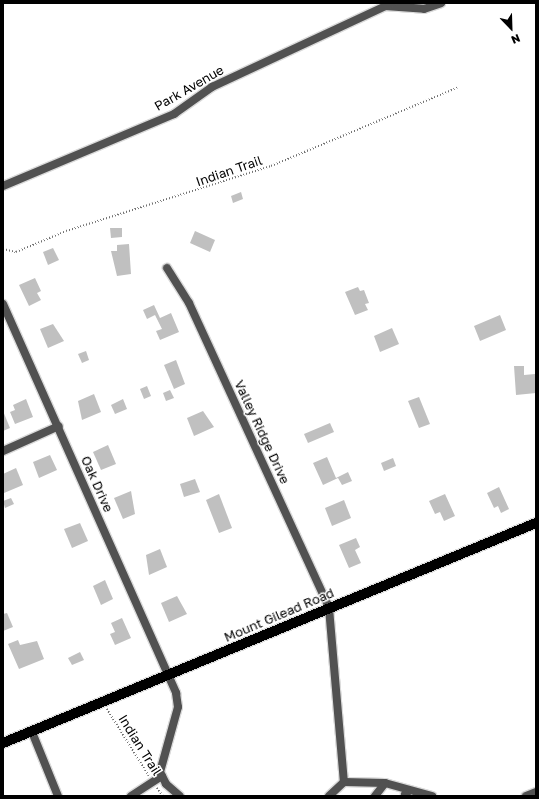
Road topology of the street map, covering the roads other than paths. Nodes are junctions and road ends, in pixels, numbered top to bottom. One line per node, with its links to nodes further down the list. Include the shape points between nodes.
1 (441, 3): 2 (street, Park Avenue, via 424,9)
2 (388, 4): 3 (street, Park Avenue, via 212,88 174,114)
3 (3, 186)
4 (167, 268): 9 (street, Valley Ridge Drive, via 189,303)
5 (3, 304): 6 (street, Oak Drive)
6 (59, 426): 7 (street); 10 (street, Oak Drive)
7 (3, 451)
8 (536, 523): 9 (main road, Mount Gilead Road)
9 (330, 608): 10 (main road, Mount Gilead Road); 14 (street)
10 (169, 674): 11 (main road, Mount Gilead Road); 13 (street, Oak Drive, via 178,706 161,761)
11 (32, 732): 12 (main road, Mount Gilead Road); 17 (street)
12 (3, 743)
13 (162, 776): 18 (street); 19 (street)
14 (344, 782): 15 (street); 20 (street)
15 (385, 783): 21 (street); 22 (street)
16 (536, 792): 23 (street)
17 (58, 796)
18 (130, 796)
19 (180, 796)
20 (329, 796)
21 (375, 796)
22 (432, 796)
23 (526, 796)

